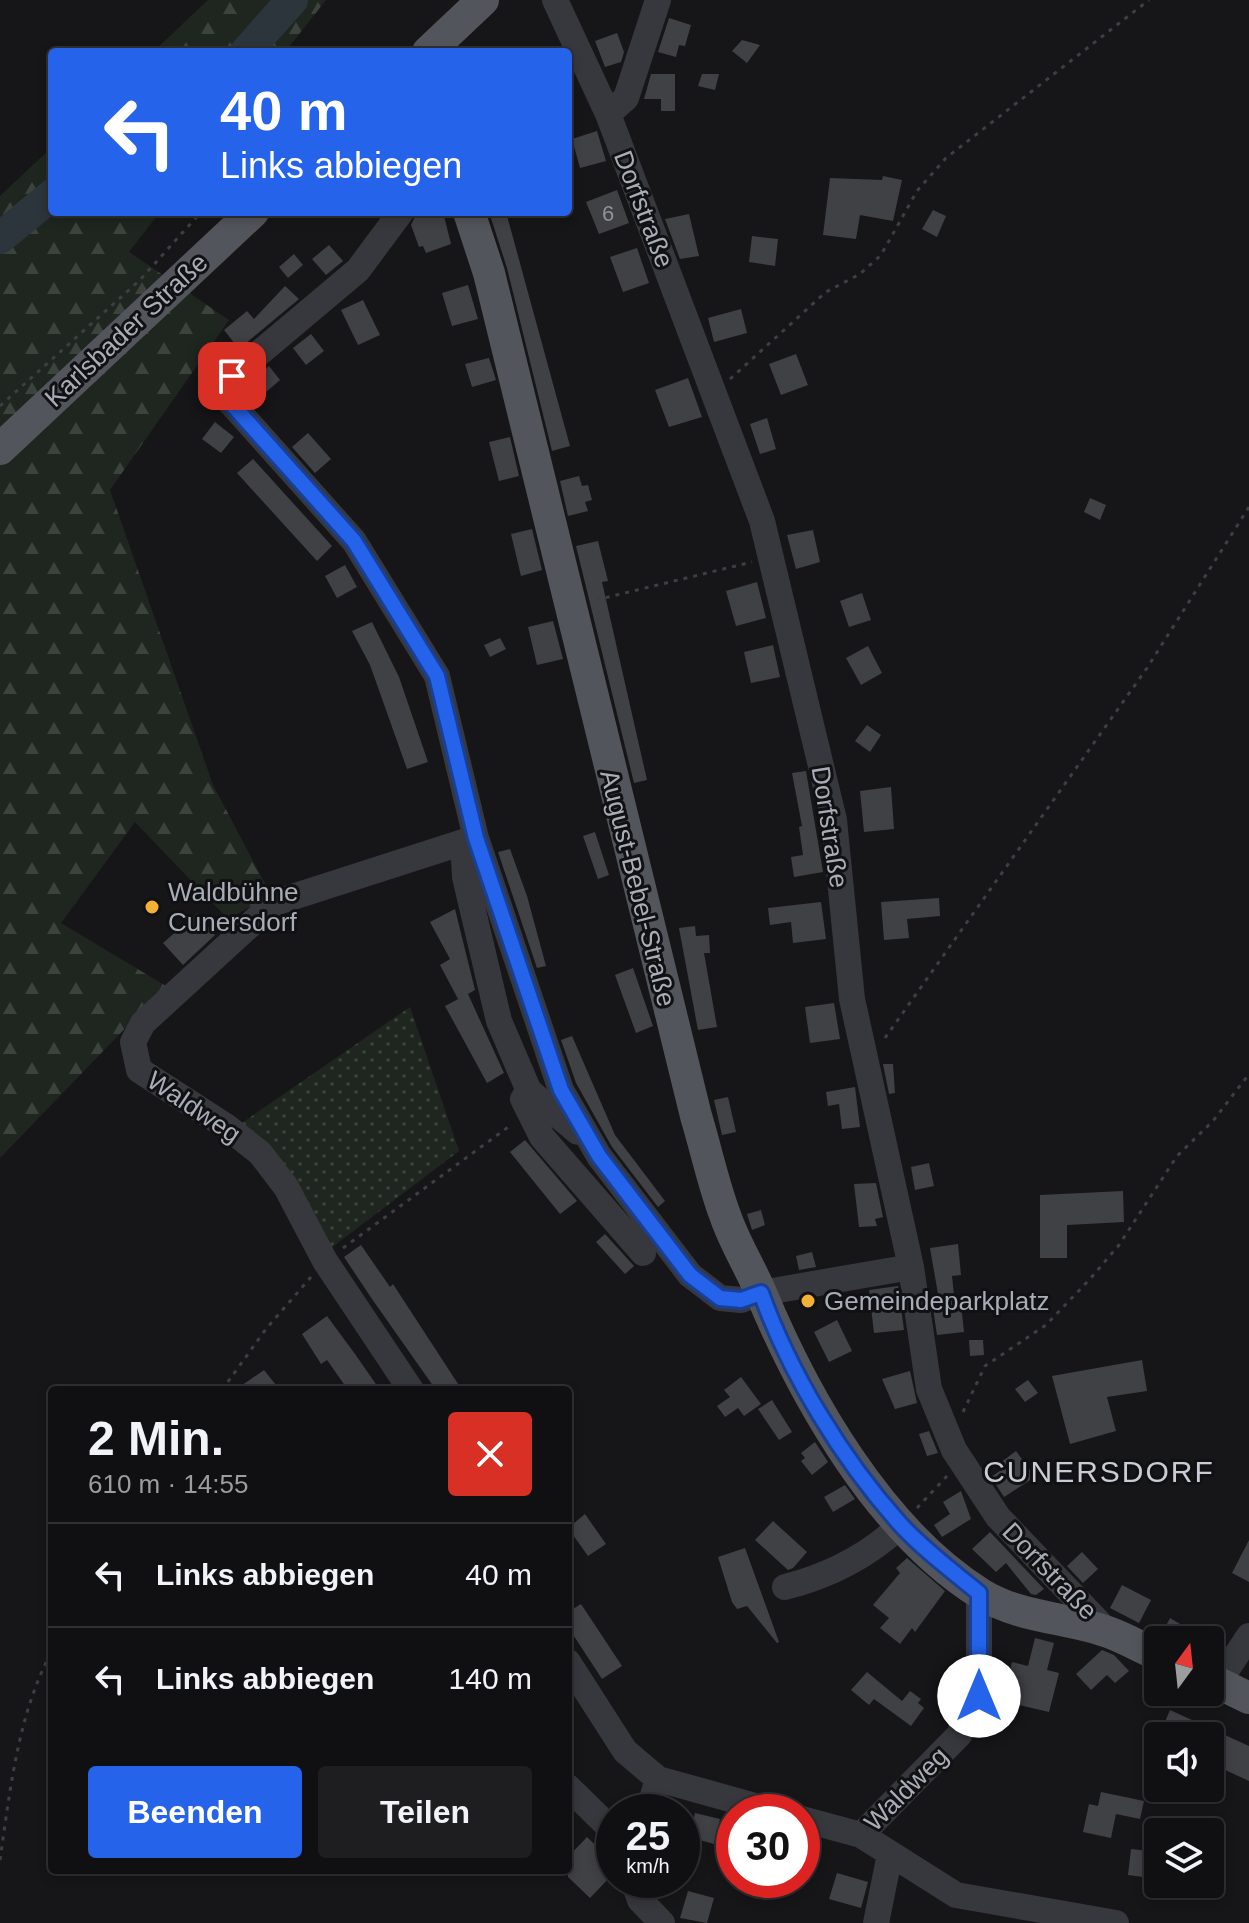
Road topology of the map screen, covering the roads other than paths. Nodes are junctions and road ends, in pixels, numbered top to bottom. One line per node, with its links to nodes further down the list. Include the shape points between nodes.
1 (483, 0): 4 (main road)
2 (555, 0): 5 (street, Dorfstraße)
3 (658, 0): 5 (street, via 626,98)
4 (432, 48)
5 (608, 114): 14 (street, Dorfstraße, via 762,521 834,820 852,999)
6 (249, 216): 9 (main road, Karlsbader Straße)
7 (398, 216): 10 (street, via 358,270 232,376 230,402 354,541 437,676)
8 (470, 216): 15 (main road, August-Bebel-Straße, via 489,273 700,1130 725,1217)
9 (0, 449)
10 (470, 840): 11 (street, via 465,877 499,1021); 12 (street, via 561,1090); 16 (street, Waldweg, via 274,903 143,1023 133,1042 139,1070 260,1153)
11 (530, 1101): 12 (street); 13 (street, via 542,1137)
12 (593, 1145): 15 (street, via 690,1275 720,1298 741,1300)
13 (643, 1253)
14 (911, 1267): 15 (street); 20 (street, Dorfstraße, via 929,1389 961,1461 998,1517)
15 (761, 1293): 17 (main road, August-Bebel-Straße, via 770,1320 824,1419)
16 (408, 1386)
17 (901, 1525): 18 (street, via 877,1547 817,1579); 19 (main road, August-Bebel-Straße)
18 (785, 1587)
19 (979, 1593): 20 (main road, August-Bebel-Straße, via 1042,1618); 33 (street, Waldweg, via 979,1696 959,1735)
20 (1107, 1631): 22 (main road, August-Bebel-Straße)
21 (1249, 1636): 24 (street)
22 (1144, 1648)
23 (572, 1668): 27 (street, via 625,1751)
24 (1224, 1668)
25 (1224, 1686): 26 (main road)
26 (1249, 1698)
27 (658, 1779): 29 (street); 30 (street)
28 (572, 1791): 31 (street)
29 (653, 1794)
30 (716, 1795)
31 (596, 1814)
32 (820, 1824): 33 (street, Waldweg)
33 (861, 1835): 34 (street)
34 (890, 1854): 37 (street); 38 (street, via 956,1895)
35 (639, 1898): 36 (street)
36 (662, 1923)
37 (876, 1923)
38 (1116, 1923)

